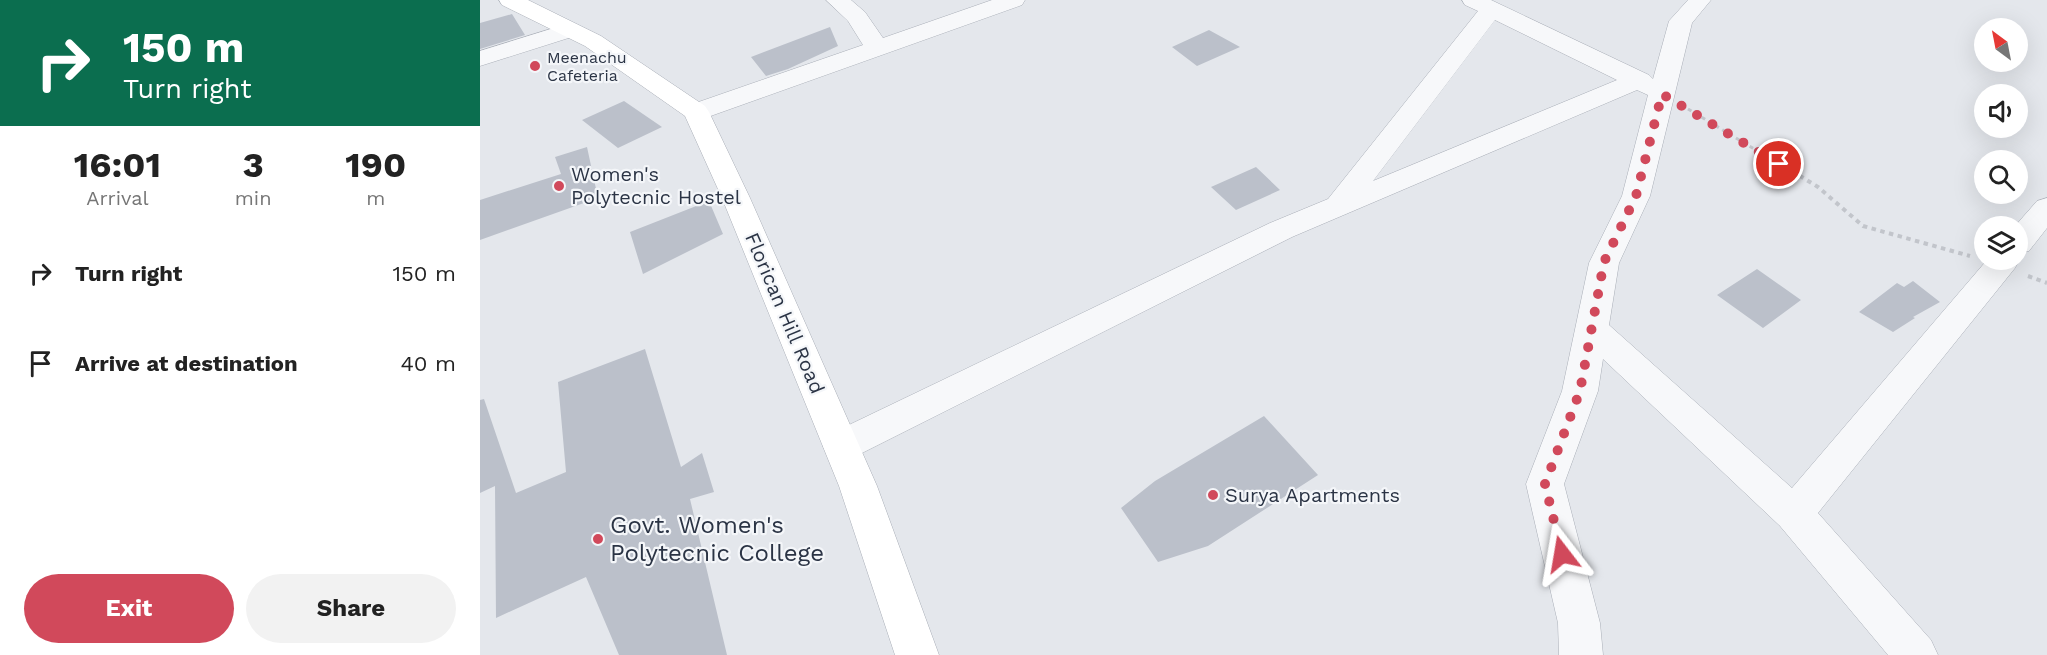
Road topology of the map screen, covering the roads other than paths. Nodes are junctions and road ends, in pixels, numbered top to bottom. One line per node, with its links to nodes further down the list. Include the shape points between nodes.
1 (510, 0): 6 (street)
2 (837, 0): 7 (street, via 856,17)
3 (1014, 0): 7 (street)
4 (1700, 0): 9 (street, via 1681,21)
5 (1482, 4): 9 (street); 11 (street)
6 (570, 30): 8 (street); 10 (street, via 593,41)
7 (878, 49): 10 (street)
8 (480, 59)
9 (1651, 87): 11 (street); 15 (street, via 1636,196 1604,262)
10 (696, 112): 16 (street, Florican Hill Road)
11 (1338, 206): 16 (street, via 1281,230)
12 (2047, 208): 13 (street)
13 (2028, 231)
14 (1995, 270): 17 (street)
15 (1592, 329): 17 (street); 19 (street, via 1580,391 1545,484 1579,623)
16 (841, 446): 18 (street, Florican Hill Road)
17 (1794, 514): 20 (street)
18 (918, 655)
19 (1581, 655)
20 (1916, 655)

